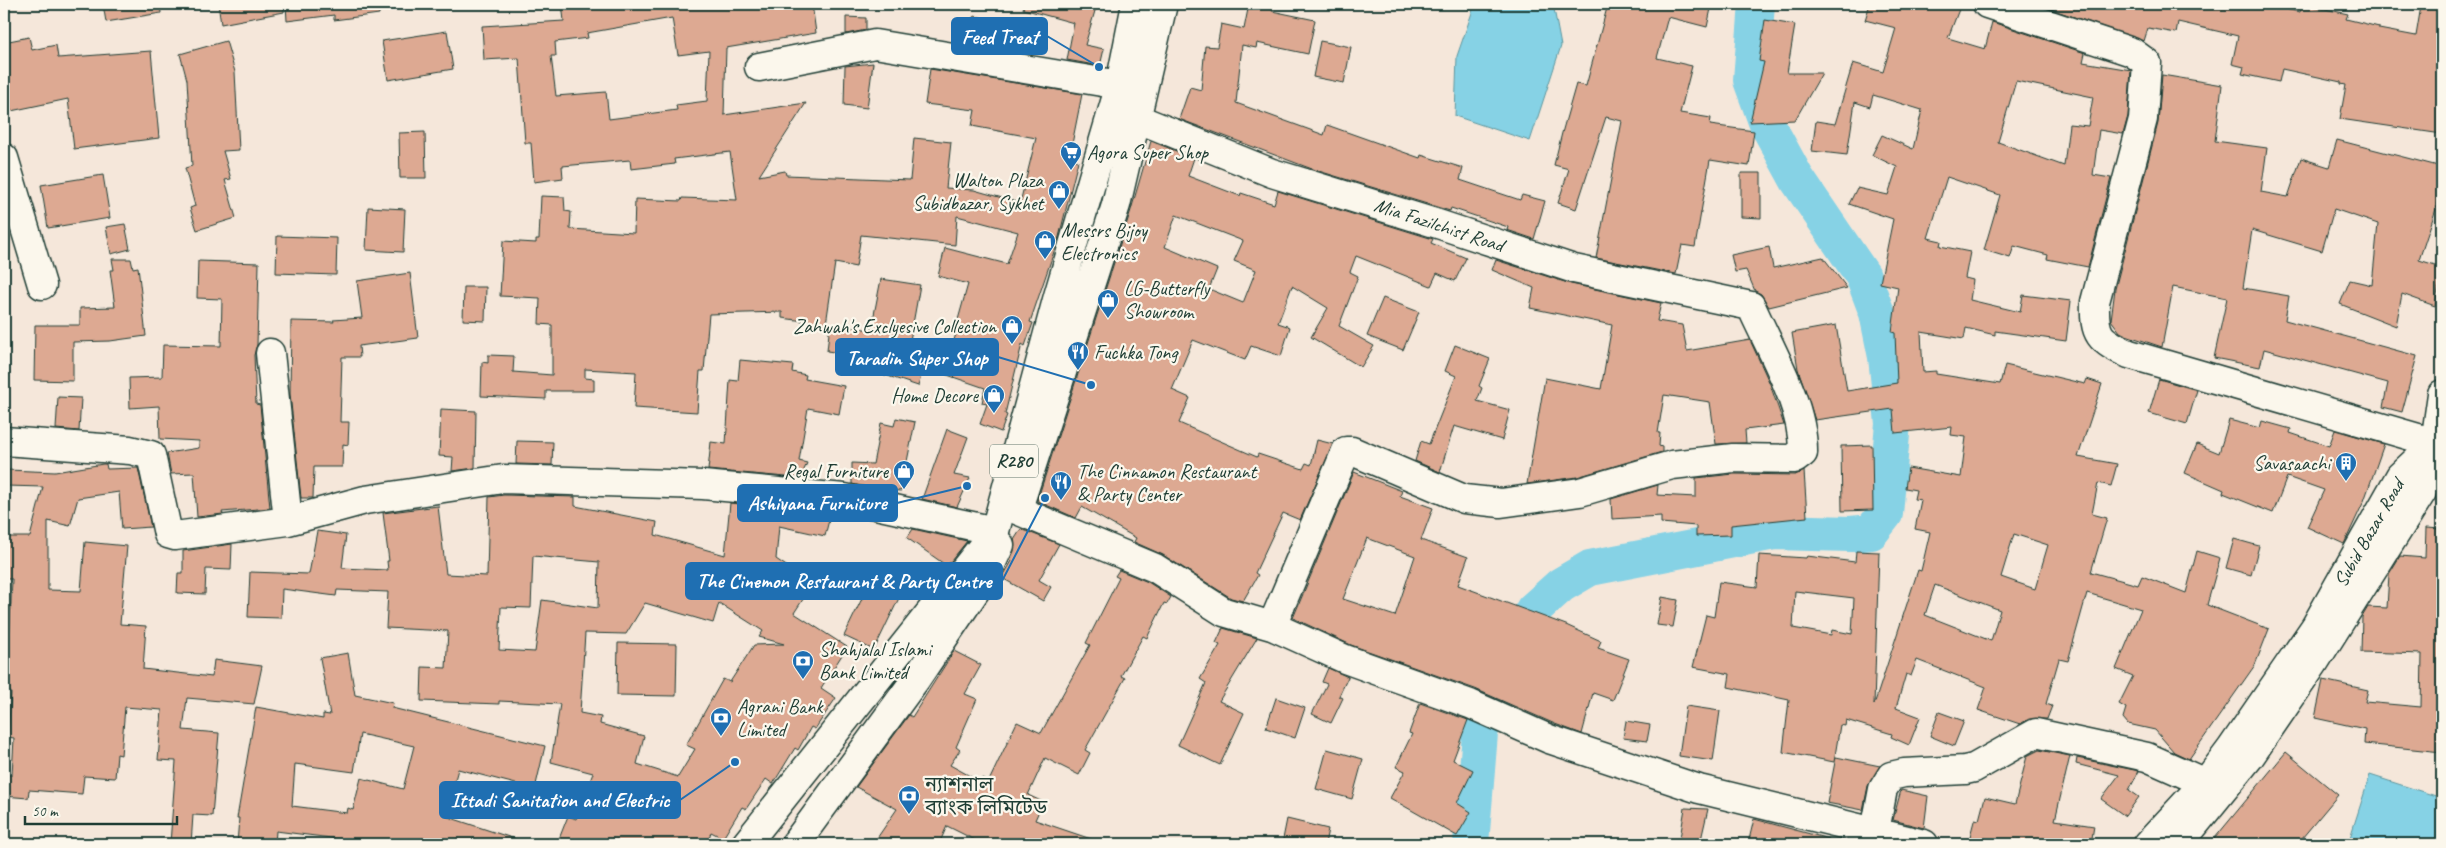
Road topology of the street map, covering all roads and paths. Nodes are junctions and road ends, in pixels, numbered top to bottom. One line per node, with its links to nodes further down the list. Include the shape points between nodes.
1 (1136, 4): 5 (street, R280)
2 (1163, 4): 6 (street, R280)
3 (1988, 4): 12 (street, via 2132,52 2146,63 2143,119 2095,302 2095,324 2105,343 2128,354)
4 (759, 67): 5 (street, via 875,44)
5 (1120, 85): 15 (street, R280, via 1058,296)
6 (1136, 118): 13 (street, R280, via 1116,205); 16 (street, Mia Fazilchist Road, via 1272,173 1574,269 1751,306 1792,399 1803,442 1803,453 1795,459 1733,458 1672,465 1580,492 1501,503 1464,499 1346,450)
7 (4, 158): 8 (street)
8 (42, 284)
9 (270, 353): 14 (street)
10 (2442, 394): 12 (street)
11 (4, 441): 14 (street, via 130,450 151,455 168,534 175,536)
12 (2440, 444): 17 (street, Subid Bazar Road, via 2400,476 2315,627)
13 (1017, 510): 16 (street, via 1155,568 1224,612); 20 (street, R280, via 986,575 916,679)
14 (288, 521): 15 (street, via 365,500 503,479 703,485 844,498)
15 (995, 531): 19 (street, R280)
16 (1272, 626): 18 (street, via 1345,659 1470,704 1549,740 1699,789)
17 (2213, 786): 18 (street, via 2147,757 2036,733 1974,768 1891,776 1883,789); 22 (street, Subid Bazar Road); 23 (street, Subid Bazar Road, via 2203,816)
18 (1876, 831): 21 (street)
19 (746, 844)
20 (795, 844)
21 (1924, 844)
22 (2148, 844)
23 (2179, 844)

